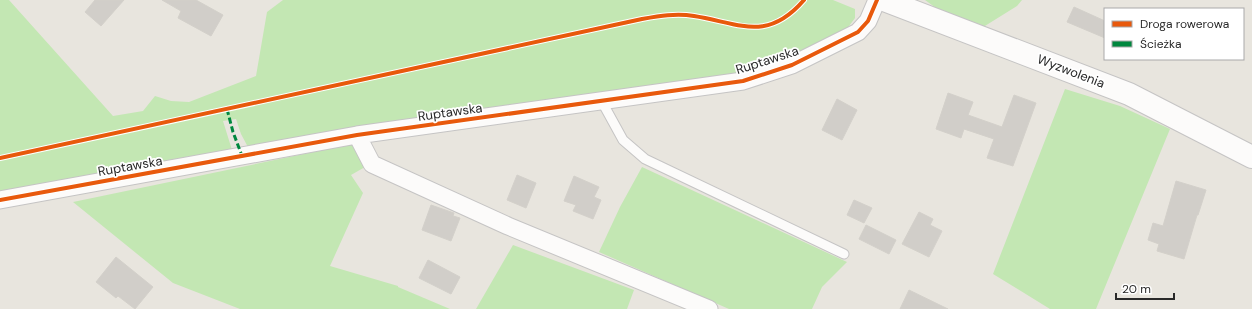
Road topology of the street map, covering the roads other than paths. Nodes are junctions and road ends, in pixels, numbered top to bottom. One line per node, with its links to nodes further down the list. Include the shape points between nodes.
1 (877, 0): 3 (street, Ruptawska, via 868,21 858,32 781,69 743,81)
2 (884, 0): 5 (street, Wyzwolenia, via 1129,94)
3 (601, 100): 4 (street, Ruptawska); 7 (lane, via 623,140 645,159)
4 (357, 135): 6 (street, Ruptawska); 8 (street, via 372,164 508,226)
5 (1252, 157)
6 (0, 200)
7 (844, 254)
8 (709, 309)

